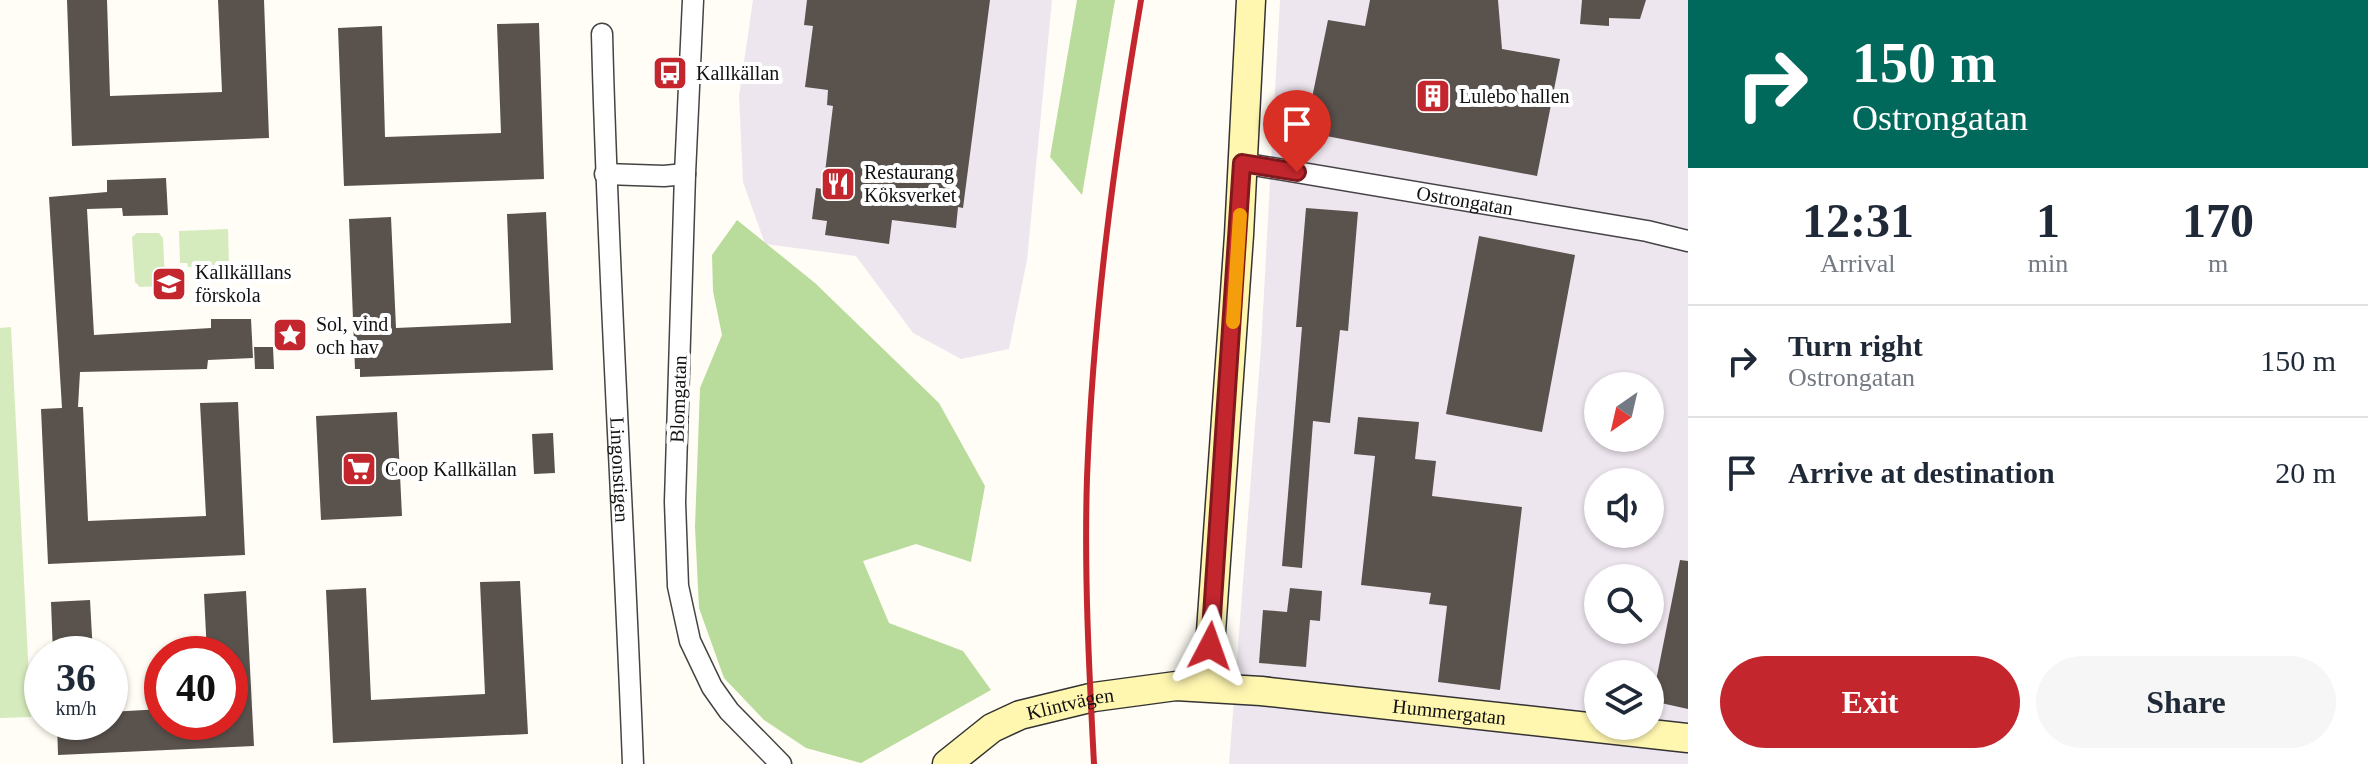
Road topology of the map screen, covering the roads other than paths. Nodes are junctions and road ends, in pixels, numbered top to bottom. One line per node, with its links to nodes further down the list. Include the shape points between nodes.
1 (693, 0): 6 (street, Blomgatan)
2 (1251, 0): 4 (street)
3 (602, 34): 5 (street, Lingonstigen)
4 (1242, 163): 7 (street, Ostrongatan); 8 (street)
5 (605, 174): 6 (street); 10 (street, Lingonstigen)
6 (685, 174): 11 (street, Blomgatan, via 675,502 678,586 690,641 712,687)
7 (1688, 241)
8 (1209, 687): 9 (street, Hummergatan); 12 (street, Klintvägen, via 1136,690 1020,715 992,728)
9 (1688, 738)
10 (633, 764)
11 (781, 764)
12 (947, 764)

